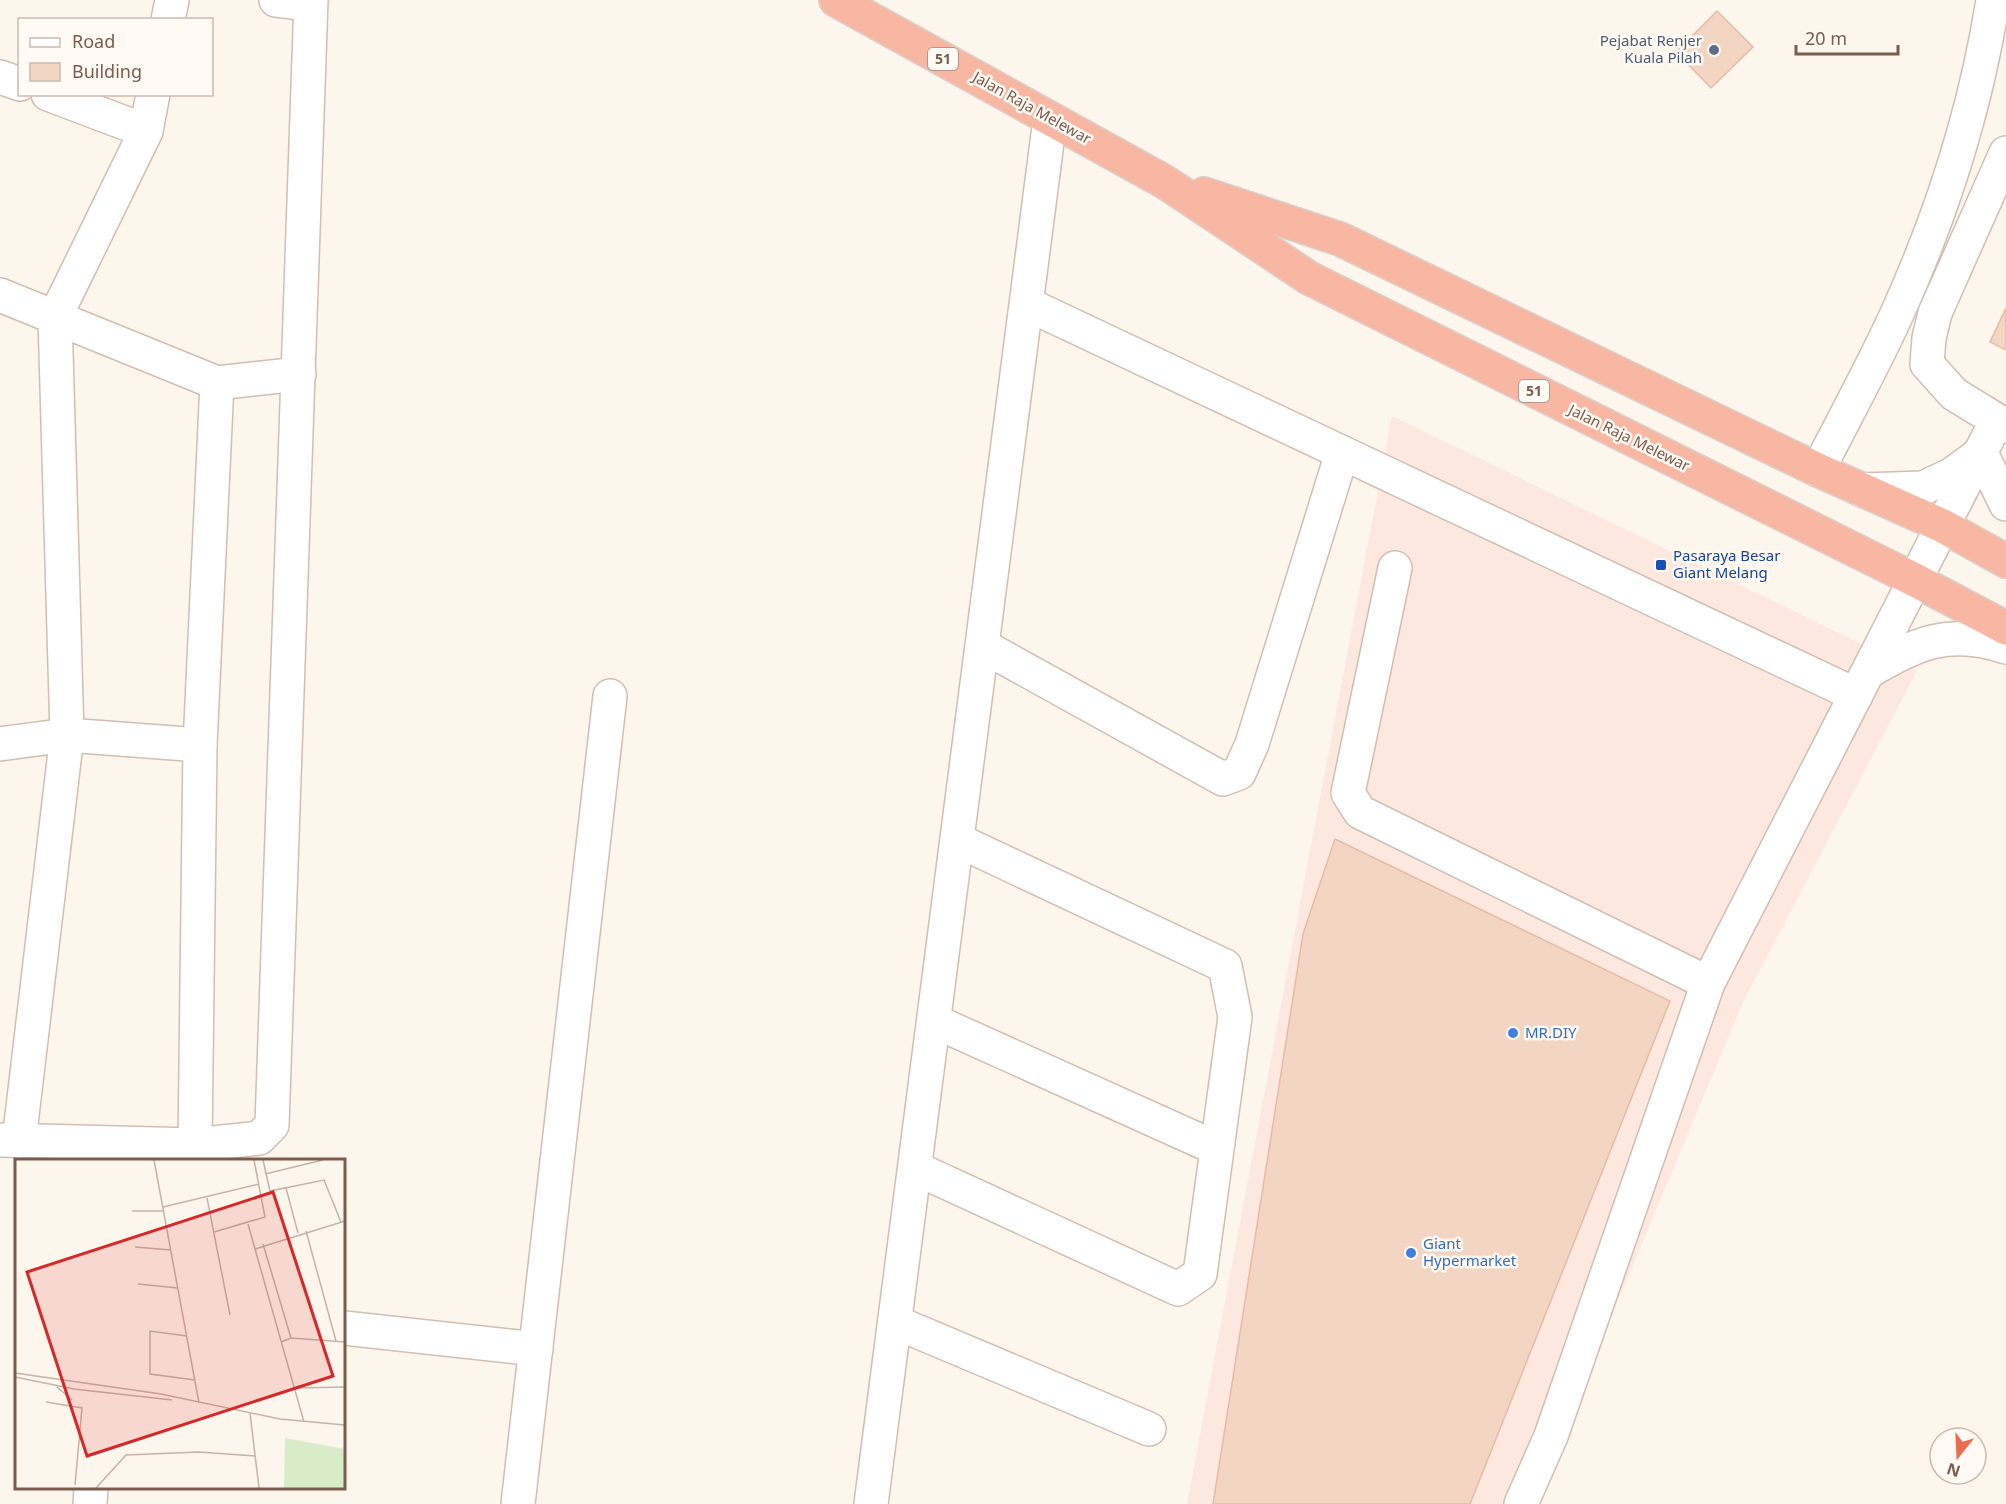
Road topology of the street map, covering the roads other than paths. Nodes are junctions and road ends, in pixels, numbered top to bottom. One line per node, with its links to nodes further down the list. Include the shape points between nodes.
1 (172, 0): 6 (street)
2 (276, 0): 5 (street)
3 (836, 0): 11 (highway, Jalan Raja Melewar / 51)
4 (1993, 0): 23 (street, via 1986,48 1941,202 1896,316)
5 (311, 2): 18 (street)
6 (168, 18)
7 (0, 76): 8 (street)
8 (18, 83)
9 (53, 96): 12 (street)
10 (153, 96): 12 (street)
11 (1050, 119): 14 (highway, Jalan Raja Melewar / 51); 16 (street)
12 (146, 131): 17 (street)
13 (2006, 153): 20 (street, via 1935,313 1927,364 1954,394)
14 (1165, 182): 23 (highway, Jalan Raja Melewar / 51, via 1340,239); 29 (highway, Jalan Raja Melewar / 51, via 1308,278)
15 (0, 295): 17 (street)
16 (1027, 304): 21 (street); 31 (street)
17 (55, 317): 19 (street); 35 (street)
18 (299, 374): 19 (street); 41 (street)
19 (217, 383): 37 (street)
20 (2001, 424): 22 (street)
21 (1342, 453): 31 (street, via 1252,744 1239,773 1223,779); 33 (street)
22 (1980, 453): 24 (street, via 1951,475 1923,488); 25 (street); 26 (street)
23 (1818, 470): 24 (highway, Jalan Raja Melewar / 51)
24 (1862, 490): 26 (highway, Jalan Raja Melewar / 51)
25 (2006, 504)
26 (1943, 526): 27 (highway, Jalan Raja Melewar / 51); 29 (street)
27 (2006, 561)
28 (1395, 568): 39 (street, via 1348,793 1360,812)
29 (1915, 580): 30 (highway, Jalan Raja Melewar / 51); 33 (street)
30 (2006, 628)
31 (983, 646): 38 (street)
32 (2006, 647): 33 (street, via 1982,639 1942,638 1912,648)
33 (1862, 684): 39 (street)
34 (610, 696): 49 (street)
35 (67, 735): 36 (street); 37 (street); 42 (street)
36 (0, 744)
37 (200, 745): 43 (street)
38 (957, 840): 40 (street); 44 (street, via 1225,966 1235,1017)
39 (1708, 983): 55 (street, via 1551,1436)
40 (934, 1021): 44 (street); 46 (street)
41 (273, 1125): 43 (street, via 259,1138); 45 (street)
42 (10, 1141): 43 (street)
43 (195, 1145)
44 (1216, 1148): 46 (street, via 1200,1274 1178,1289)
45 (271, 1159)
46 (915, 1168): 47 (street)
47 (895, 1322): 50 (street); 54 (street)
48 (345, 1328): 49 (street)
49 (536, 1349): 53 (street)
50 (1149, 1429)
51 (91, 1489): 52 (street)
52 (90, 1504)
53 (518, 1504)
54 (871, 1504)
55 (1521, 1504)

